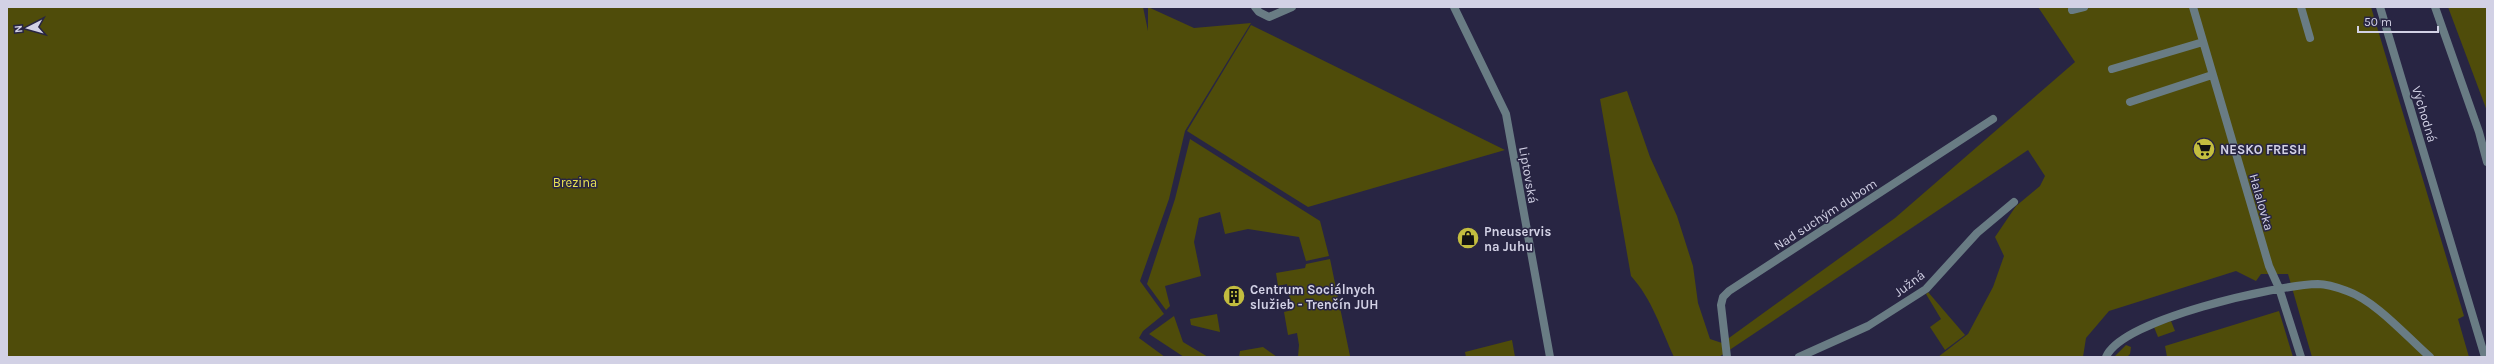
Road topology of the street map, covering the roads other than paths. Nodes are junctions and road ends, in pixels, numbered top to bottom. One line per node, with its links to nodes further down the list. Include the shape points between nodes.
1 (1255, 7): 2 (street, via 1259,12 1269,16)
2 (1292, 7)
3 (1454, 7): 19 (street, Liptovská, via 1506,114)
4 (2084, 7): 9 (street)
5 (2193, 7): 11 (street, Halalovka)
6 (2301, 7): 10 (street)
7 (2380, 7): 25 (street, Východná)
8 (2435, 7): 16 (street)
9 (2072, 10)
10 (2310, 38)
11 (2203, 42): 12 (street); 13 (street, Halalovka)
12 (2112, 69)
13 (2212, 75): 14 (street); 18 (street, Halalovka, via 2269,266)
14 (2130, 102)
15 (1993, 119): 20 (street, Nad suchým dubom, via 1729,291 1723,297 1721,305)
16 (2487, 162)
17 (2014, 202): 21 (street, Južná, via 1977,233 1926,289 1868,326)
18 (2279, 288): 22 (street, via 2184,312 2119,341); 23 (street, Halalovka); 24 (street, via 2319,284 2348,291 2373,306)
19 (1550, 357)
20 (1728, 357)
21 (1799, 357)
22 (2106, 357)
23 (2301, 357)
24 (2430, 357)
25 (2485, 357)

